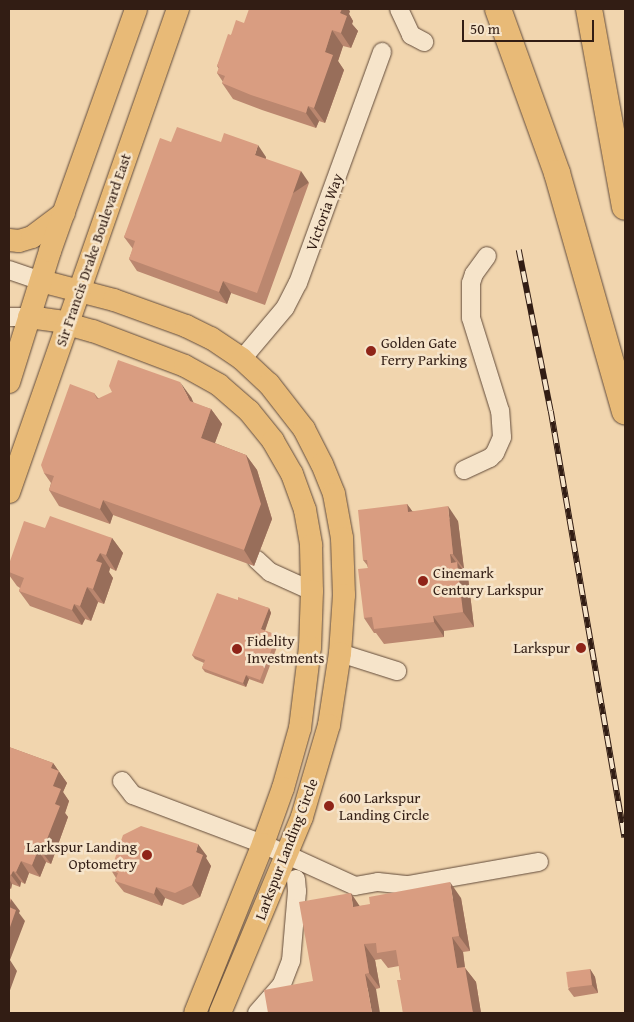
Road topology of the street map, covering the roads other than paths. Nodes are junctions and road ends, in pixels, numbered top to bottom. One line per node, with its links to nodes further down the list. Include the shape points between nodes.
1 (136, 9): 9 (main road)
2 (178, 9): 14 (main road, Sir Francis Drake Boulevard East)
3 (400, 9): 6 (street, via 410,35)
4 (498, 9): 21 (highway, via 557,173)
5 (589, 9): 8 (highway)
6 (424, 42)
7 (382, 52): 17 (street, Victoria Way, via 298,283 285,308)
8 (625, 208)
9 (64, 214): 10 (main road, via 32,237); 13 (main road)
10 (9, 240)
11 (487, 256): 22 (street, via 471,283 471,318 500,411 502,437 490,458)
12 (9, 270): 13 (street)
13 (41, 281): 14 (main road, Larkspur Landing Circle); 15 (main road)
14 (79, 290): 16 (main road, Sir Francis Drake Boulevard East); 17 (main road, Larkspur Landing Circle, via 199,331)
15 (19, 317): 16 (main road, Larkspur Landing Circle); 19 (main road)
16 (68, 323): 18 (main road, Larkspur Landing Circle, via 167,358); 23 (main road, Sir Francis Drake Boulevard East)
17 (242, 359): 18 (main road, via 221,373); 20 (main road); 24 (main road, Larkspur Landing Circle, via 269,384 304,430)
18 (202, 374): 20 (main road, Larkspur Landing Circle)
19 (9, 382)
20 (246, 408): 24 (main road, via 271,410 290,433 317,490 322,496); 26 (main road, Larkspur Landing Circle, via 273,440 299,491 311,545)
21 (625, 412)
22 (464, 470)
23 (9, 492)
24 (334, 494): 28 (main road, Larkspur Landing Circle, via 343,558)
25 (256, 560): 26 (street, via 270,572)
26 (312, 591): 27 (main road, Larkspur Landing Circle)
27 (310, 647): 28 (main road); 31 (main road, Larkspur Landing Circle, via 297,743)
28 (340, 653): 29 (street); 32 (main road, Larkspur Landing Circle, via 320,762)
29 (397, 671)
30 (122, 781): 31 (street, via 133,795)
31 (263, 844): 32 (street); 35 (main road, Larkspur Landing Circle)
32 (287, 854): 33 (street, via 355,886 378,882 408,885); 36 (main road, Larkspur Landing Circle)
33 (539, 862)
34 (296, 879): 37 (street, via 291,962 282,984)
35 (195, 1013)
36 (220, 1013)
37 (257, 1013)

